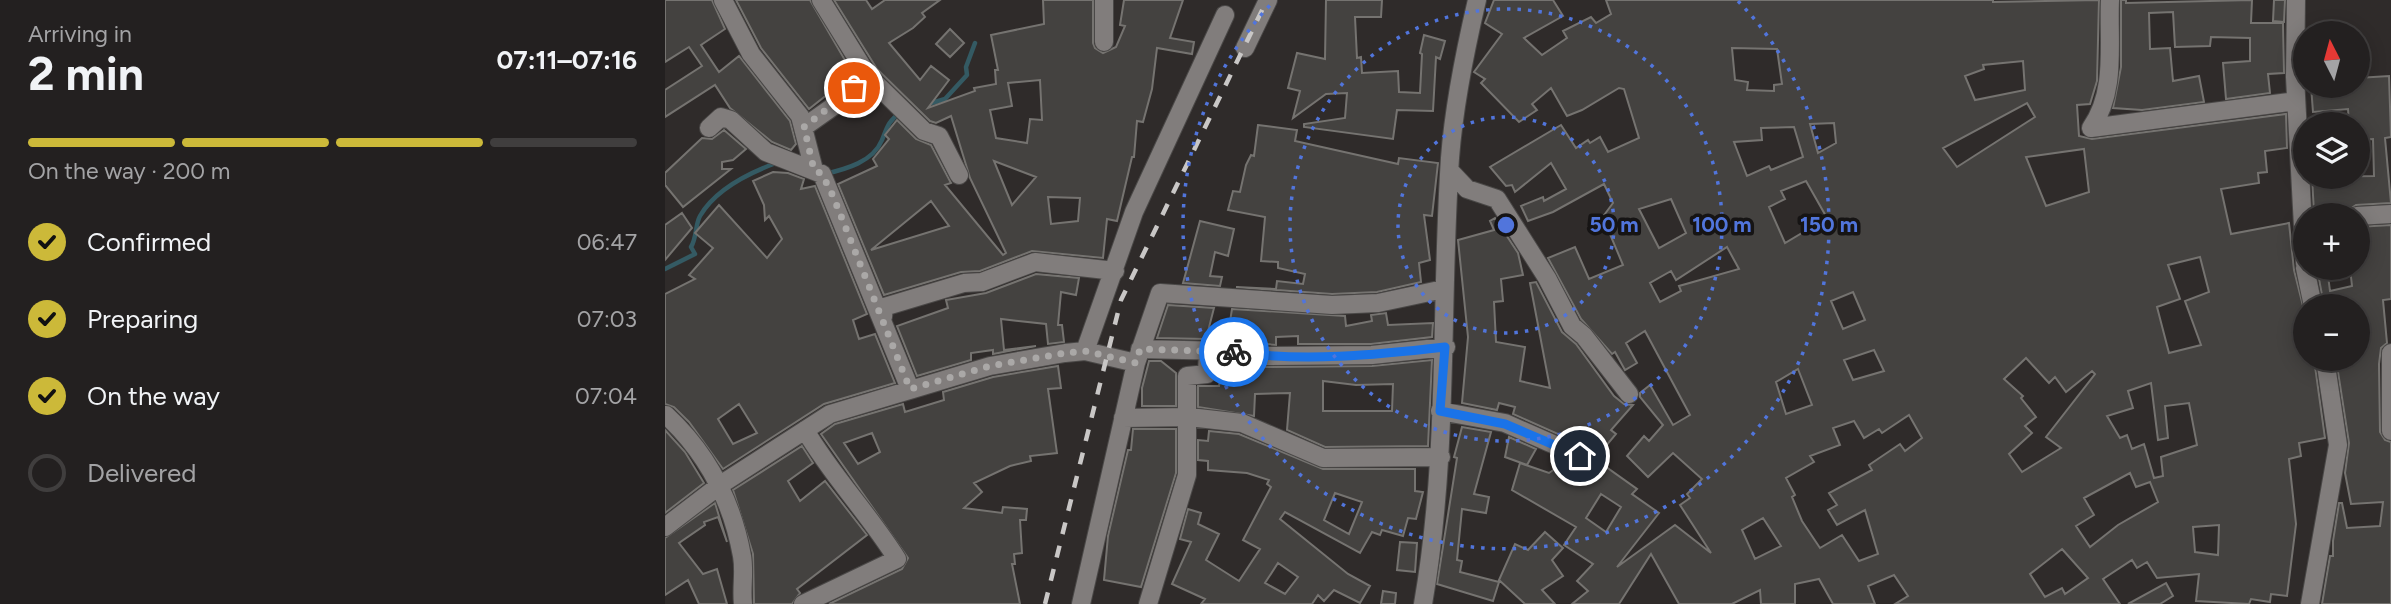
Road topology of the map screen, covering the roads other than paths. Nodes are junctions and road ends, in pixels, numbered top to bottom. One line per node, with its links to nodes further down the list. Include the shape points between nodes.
1 (723, 0): 13 (street, via 751,54)
2 (821, 0): 11 (street)
3 (1104, 0): 9 (street)
4 (1268, 0): 10 (street)
5 (1477, 0): 16 (street)
6 (2111, 0): 12 (street, via 2106,98 2091,128)
7 (2296, 0): 12 (street)
8 (1226, 15): 21 (street, via 1134,212)
9 (1104, 42)
10 (1245, 48)
11 (868, 76): 13 (street); 17 (street, via 924,131 939,136)
12 (2296, 101): 18 (street)
13 (804, 127): 15 (street)
14 (709, 128): 15 (street, via 721,117 731,120 766,152)
15 (814, 170): 23 (street, via 822,174 833,196)
16 (1450, 171): 22 (street); 31 (street, via 1468,189 1496,200 1572,326)
17 (959, 175)
18 (2303, 203)
19 (2391, 214): 20 (street)
20 (2370, 215)
21 (1115, 271): 23 (street, via 1035,262 982,282 884,307); 26 (street)
22 (1444, 289): 24 (street); 28 (street, via 1378,303 1332,305 1160,293)
23 (883, 317): 30 (street)
24 (1445, 347): 25 (street, via 1372,355 1265,356); 32 (street)
25 (1208, 350): 28 (street); 34 (street, via 1207,374 1188,376)
26 (1085, 351): 28 (street); 30 (street, via 990,366)
27 (2391, 353): 37 (street)
28 (1138, 356): 35 (street)
29 (2327, 371): 47 (street, via 2338,445)
30 (910, 389): 36 (street, via 830,414)
31 (1629, 394)
32 (1440, 411): 38 (street, via 1505,424); 39 (street)
33 (666, 415): 40 (street, via 689,436)
34 (1189, 417): 35 (street); 39 (street, via 1242,424 1324,458); 45 (street, via 1187,475)
35 (1122, 418): 44 (street)
36 (805, 430): 40 (street); 43 (street, via 897,559)
37 (2391, 431)
38 (1580, 456)
39 (1441, 457): 46 (street)
40 (720, 485): 41 (street); 42 (street, via 742,558)
41 (665, 527)
42 (743, 604)
43 (803, 604)
44 (1081, 604)
45 (1148, 604)
46 (1423, 604)
47 (2310, 604)

